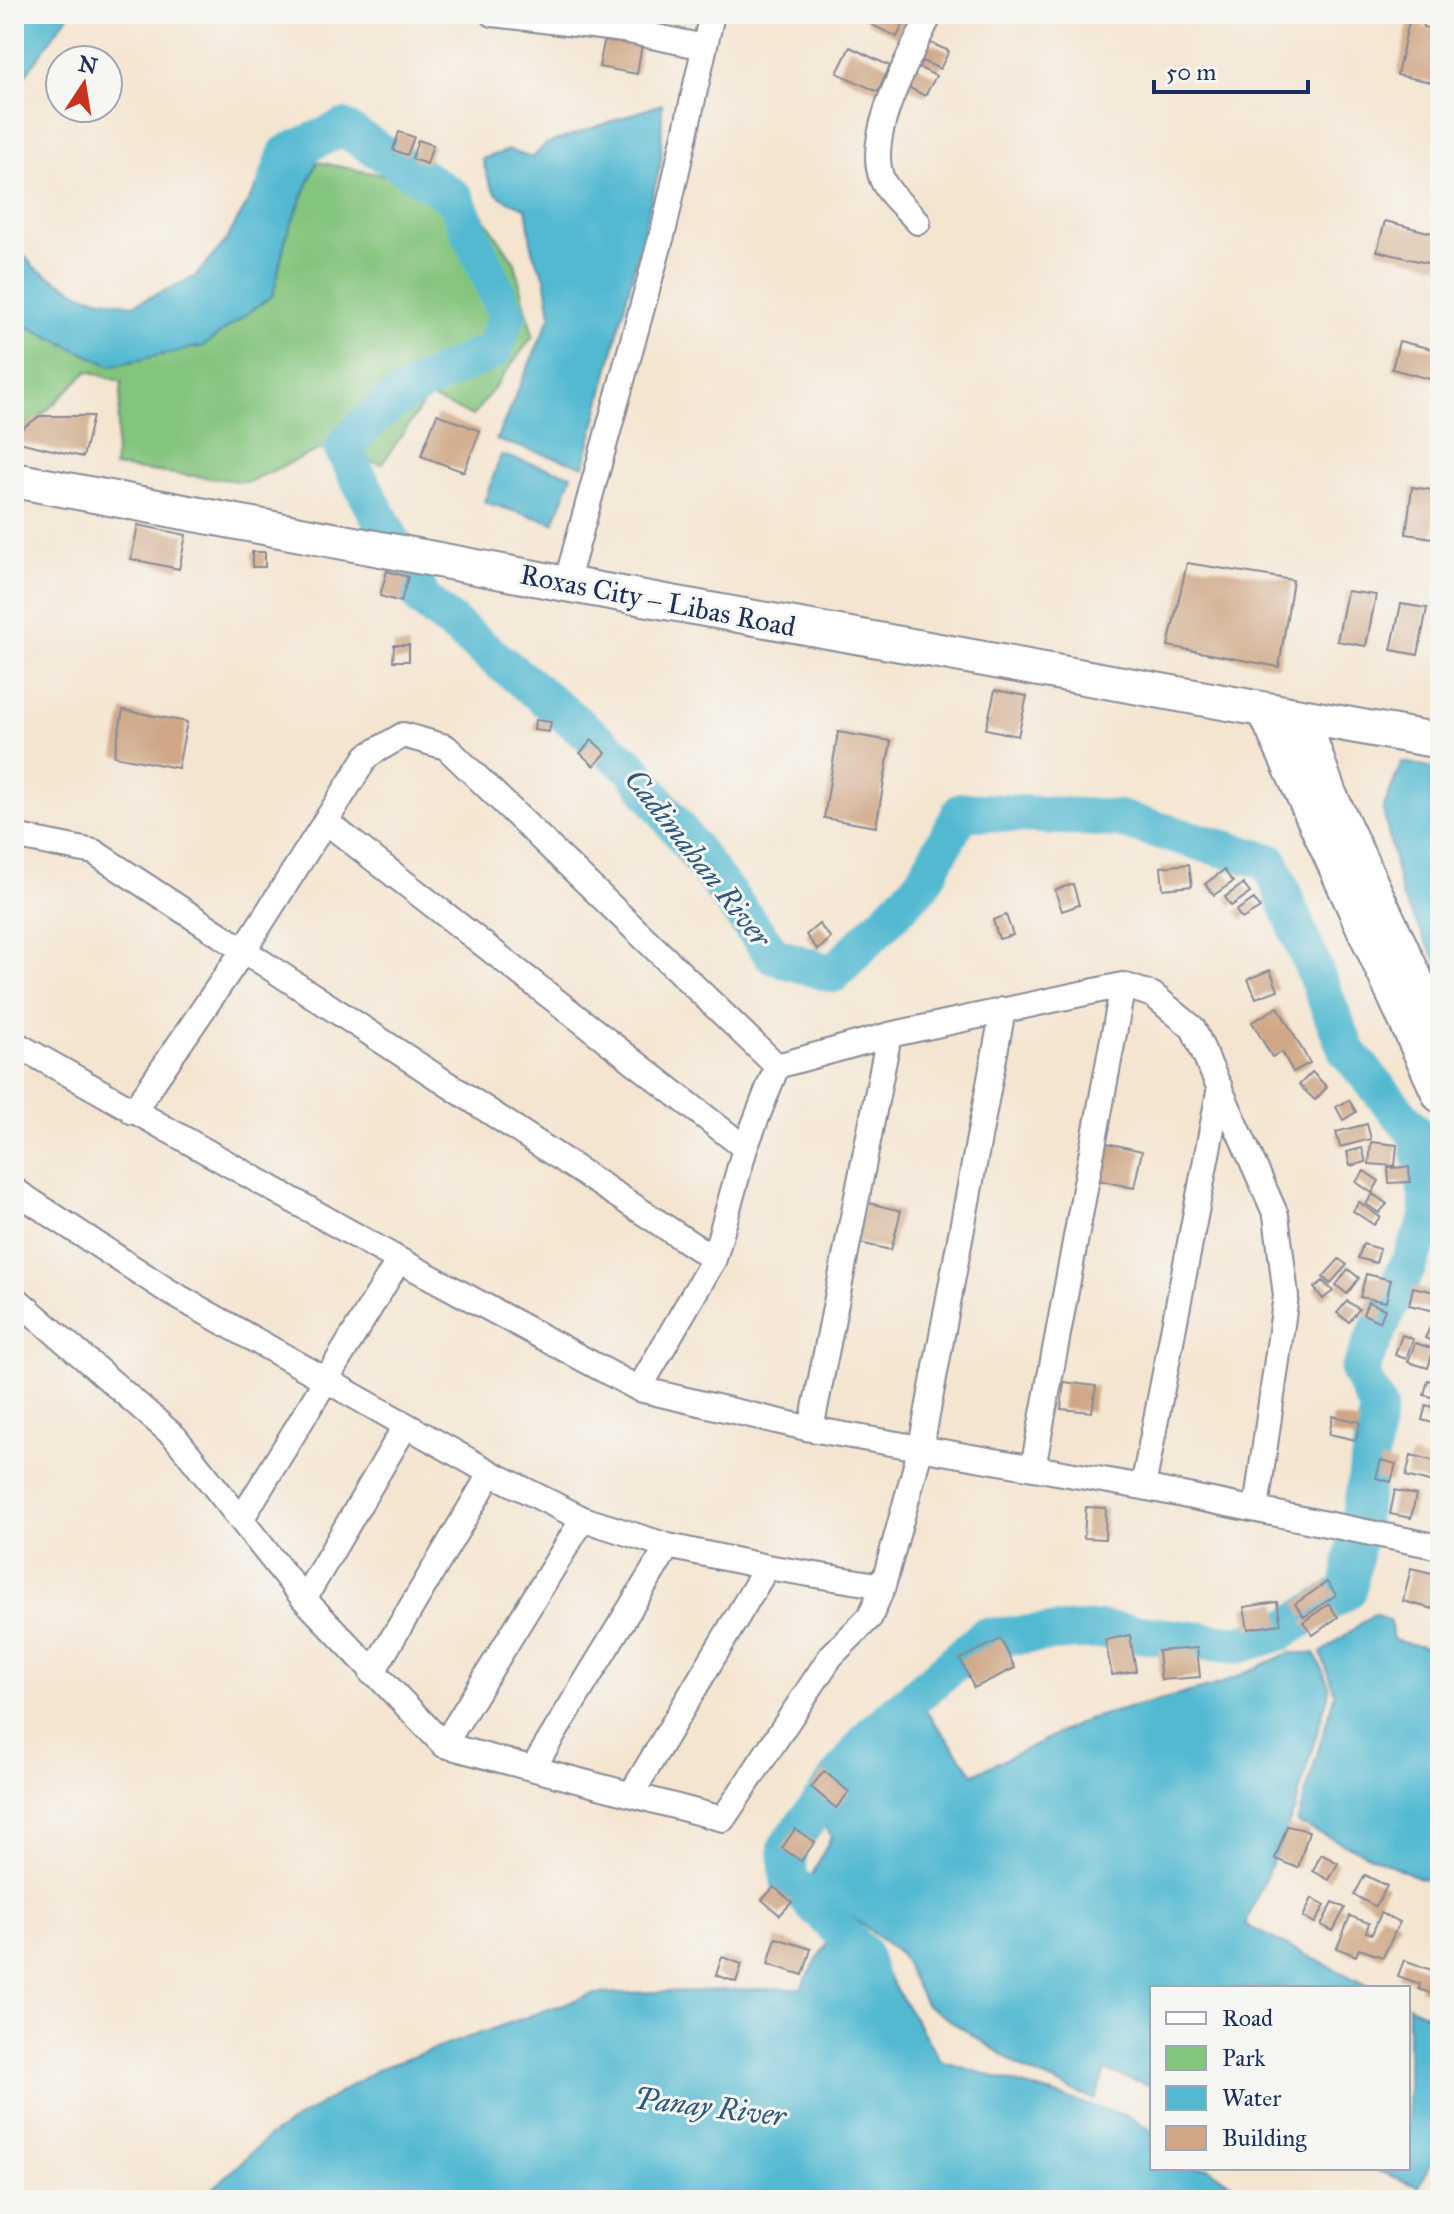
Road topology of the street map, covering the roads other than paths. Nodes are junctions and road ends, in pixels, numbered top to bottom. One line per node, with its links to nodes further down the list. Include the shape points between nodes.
1 (493, 14): 4 (street)
2 (712, 14): 5 (street)
3 (930, 14): 6 (street, via 890,101 877,156 883,181)
4 (625, 22): 5 (street)
5 (704, 47): 8 (street, via 664,228)
6 (918, 222)
7 (14, 480): 8 (main road, Roxas City – Libas Road)
8 (566, 584): 9 (main road, Roxas City – Libas Road)
9 (1265, 711): 10 (main road, Roxas City – Libas Road); 22 (main road)
10 (1302, 718): 11 (main road, Roxas City – Libas Road); 17 (main road, via 1329,794)
11 (1440, 741)
12 (325, 821): 14 (street); 20 (street, via 367,756 403,735 446,747); 24 (street)
13 (14, 836): 14 (street, via 94,852)
14 (245, 948): 23 (street); 26 (street)
15 (1123, 985): 16 (street); 21 (street, via 1153,995 1193,1028); 34 (street)
16 (1003, 1010): 18 (street); 33 (street)
17 (1440, 1032)
18 (889, 1035): 20 (street); 32 (street)
19 (14, 1043): 23 (street)
20 (777, 1066): 24 (street)
21 (1220, 1087): 36 (street); 37 (street, via 1276,1215 1286,1296)
22 (1440, 1095)
23 (133, 1112): 27 (street)
24 (745, 1148): 26 (street)
25 (14, 1190): 29 (street, via 168,1291)
26 (714, 1259): 30 (street)
27 (399, 1260): 29 (street); 30 (street)
28 (14, 1297): 38 (street, via 175,1437)
29 (326, 1379): 31 (street); 38 (street)
30 (639, 1389): 32 (street)
31 (406, 1425): 35 (street); 44 (street)
32 (811, 1429): 33 (street)
33 (921, 1447): 34 (street); 43 (street)
34 (1033, 1468): 36 (street)
35 (491, 1473): 39 (street); 45 (street)
36 (1143, 1487): 37 (street)
37 (1256, 1509): 41 (street)
38 (242, 1518): 44 (street)
39 (583, 1519): 40 (street); 46 (street)
40 (668, 1546): 42 (street); 47 (street)
41 (1440, 1547)
42 (767, 1567): 43 (street); 48 (street)
43 (883, 1586): 48 (street, via 870,1617 831,1656 723,1819)
44 (304, 1599): 45 (street)
45 (372, 1673): 46 (street)
46 (444, 1745): 47 (street)
47 (533, 1768): 48 (street)
48 (632, 1793)

